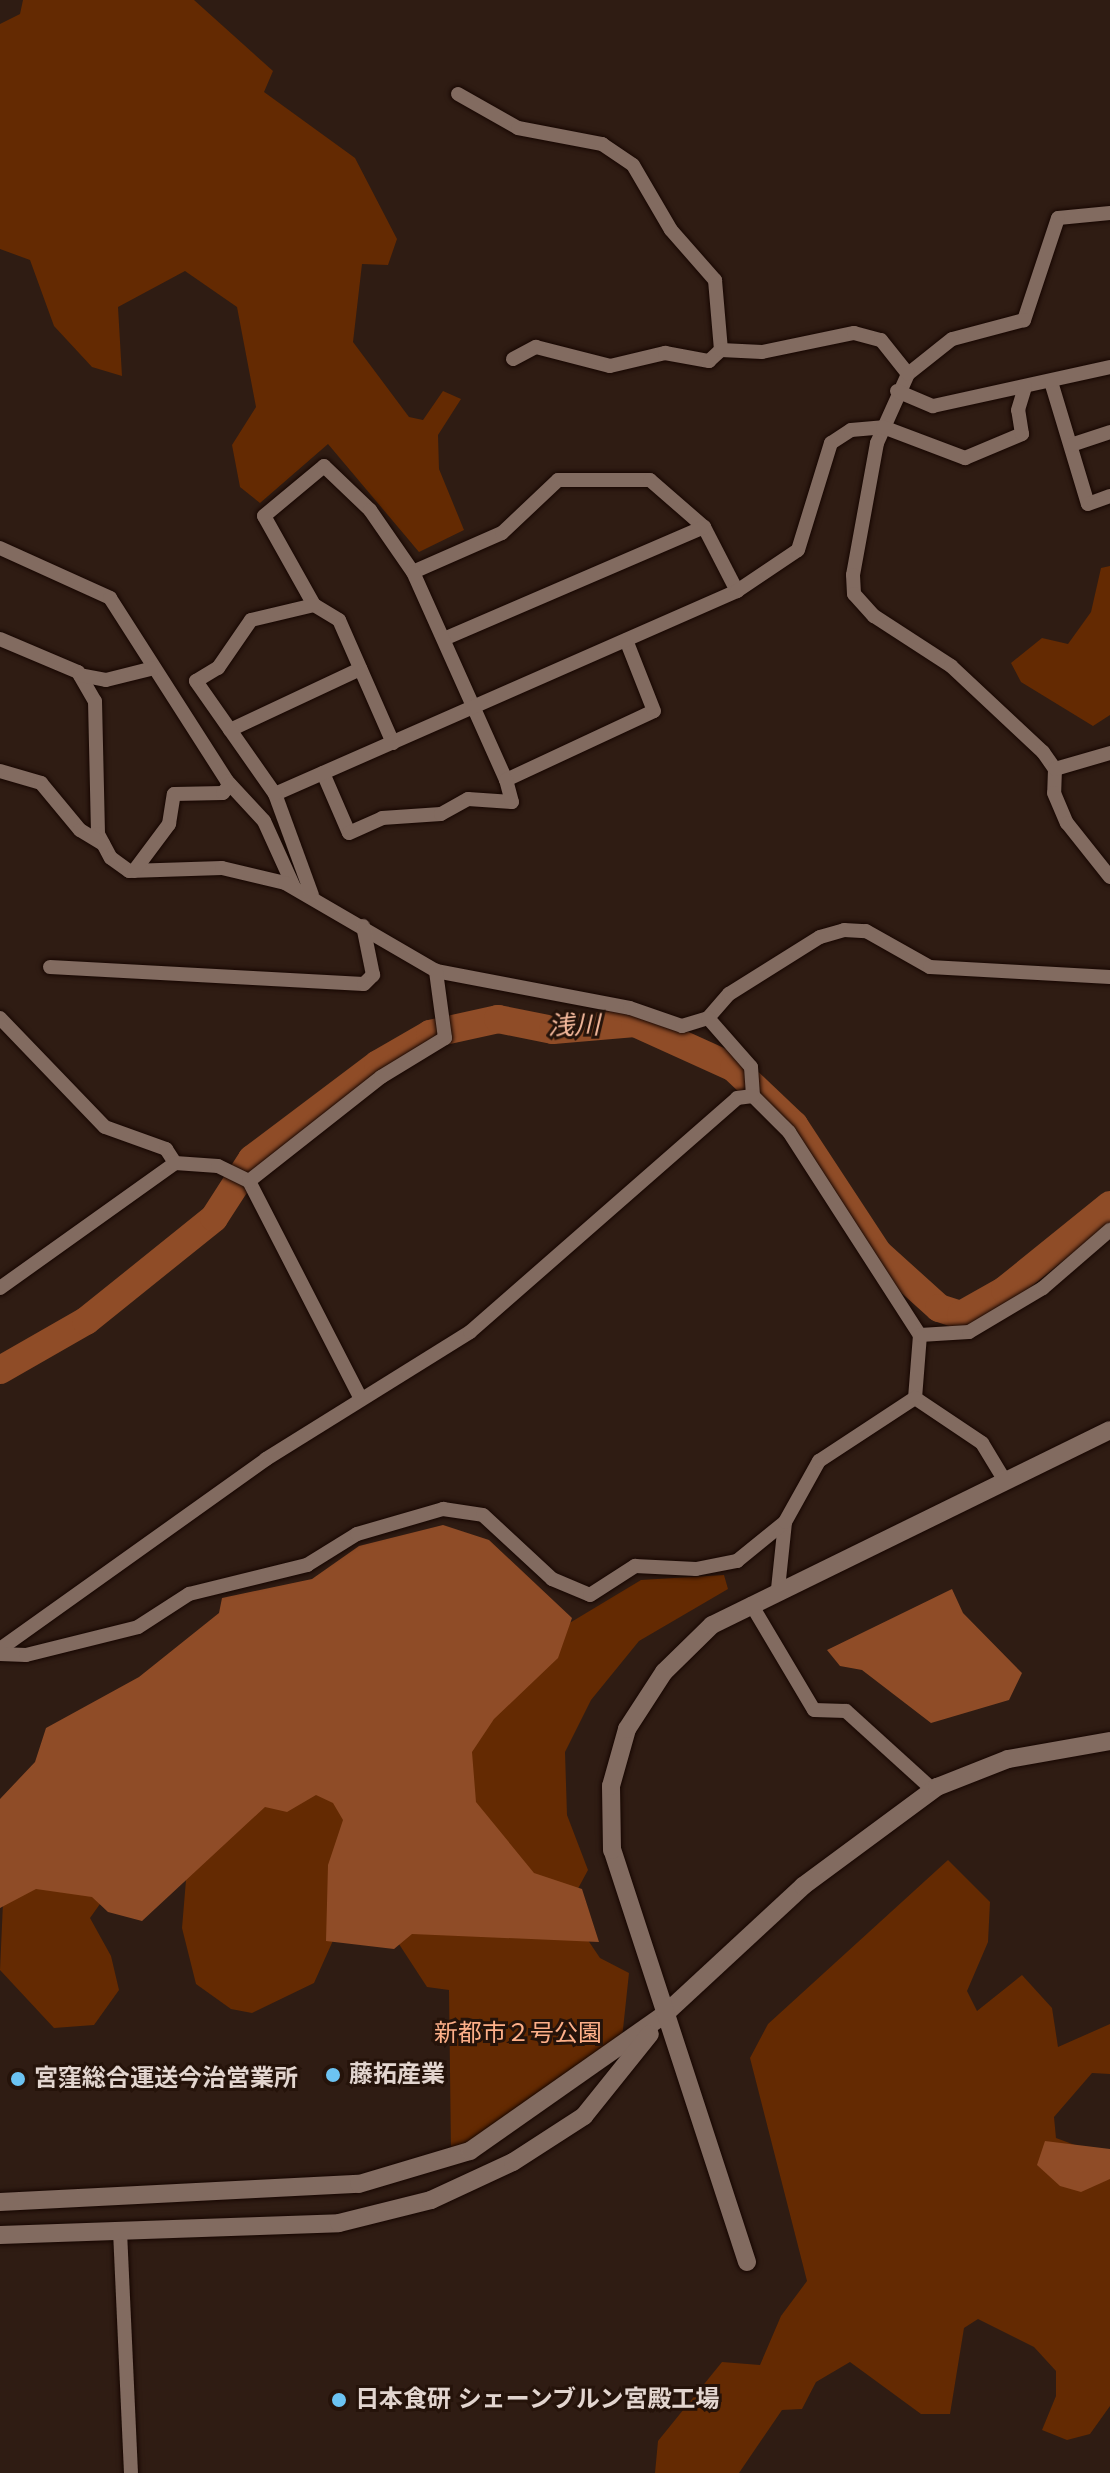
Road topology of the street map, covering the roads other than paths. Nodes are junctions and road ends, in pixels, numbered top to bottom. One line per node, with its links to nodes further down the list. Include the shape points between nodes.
1 (458, 94): 3 (street, via 518,128 602,144 633,165 671,230 715,280)
2 (1110, 213): 6 (street, via 1058,218 1024,320 952,339)
3 (721, 350): 4 (street, via 709,361 665,353 610,366 536,347); 6 (street, via 762,352 854,333 881,340)
4 (513, 359)
5 (1110, 367): 7 (street)
6 (908, 374): 9 (street)
7 (1052, 385): 8 (street); 12 (street)
8 (1025, 387): 9 (street, via 933,406); 10 (street, via 1018,410 1022,434 965,458)
9 (897, 391): 10 (street)
10 (883, 427): 17 (street, via 851,430 831,443 798,550); 29 (street, via 854,594 951,666)
11 (1110, 432): 12 (street)
12 (1071, 445): 13 (street, via 1088,504)
13 (1110, 496)
14 (704, 527): 16 (street, via 650,480 558,480 502,533); 17 (street); 20 (street)
15 (0, 548): 22 (street, via 110,598)
16 (413, 572): 18 (street, via 370,510 324,466 264,516); 20 (street)
17 (737, 591): 21 (street)
18 (314, 605): 23 (street, via 339,620); 26 (street, via 251,620 218,668 196,681)
19 (0, 639): 24 (street)
20 (444, 639): 25 (street)
21 (626, 640): 25 (street); 32 (street, via 654,711)
22 (154, 668): 24 (street, via 106,680); 33 (street)
23 (360, 669): 26 (street); 27 (street)
24 (80, 675): 35 (street, via 95,701)
25 (474, 707): 27 (street); 32 (street)
26 (230, 730): 34 (street)
27 (393, 743): 31 (street)
28 (1110, 753): 29 (street)
29 (1055, 769): 37 (street, via 1054,793 1067,823)
30 (0, 771): 35 (street, via 41,783 80,830)
31 (323, 773): 32 (street, via 349,833 382,818 441,814 468,799 512,802); 34 (street)
32 (506, 780)
33 (230, 784): 36 (street, via 223,793 174,794 169,824); 38 (street, via 264,821)
34 (275, 794): 39 (street)
35 (103, 844): 36 (street)
36 (134, 871): 38 (street, via 222,868)
37 (1110, 877)
38 (294, 887): 39 (street)
39 (312, 895): 40 (street)
40 (363, 926): 41 (street, via 373,975 364,984); 42 (street)
41 (50, 967)
42 (436, 971): 45 (street, via 630,1008 682,1026); 48 (street, via 445,1038 381,1077)
43 (1110, 977): 45 (street, via 930,967 866,931 844,930 820,937 729,994)
44 (0, 1018): 47 (street, via 105,1127 166,1149)
45 (708, 1018): 46 (street, via 751,1067)
46 (753, 1096): 51 (street, via 789,1132 838,1218); 53 (street, via 737,1098 470,1332)
47 (175, 1163): 48 (street, via 218,1166); 50 (street)
48 (249, 1181): 53 (street)
49 (1110, 1230): 51 (street, via 1043,1288 969,1332)
50 (0, 1288)
51 (920, 1335): 52 (street)
52 (915, 1398): 55 (street, via 982,1443); 56 (street, via 819,1461)
53 (361, 1399): 59 (street)
54 (1110, 1430): 55 (street)
55 (1005, 1481): 57 (street)
56 (785, 1522): 57 (street); 59 (street, via 737,1561 696,1569 635,1566 590,1595 552,1579 483,1515 443,1509 357,1534 307,1565 204,1588 138,1627 26,1655)
57 (778, 1589): 58 (street)
58 (751, 1604): 61 (street, via 814,1710 846,1711); 62 (street, via 712,1625 664,1672 627,1729 611,1786 612,1850)
59 (0, 1651)
60 (1110, 1741): 61 (street, via 1008,1759)
61 (933, 1790): 62 (street, via 803,1886)
62 (666, 2013): 63 (street, via 470,2151 359,2184); 64 (street, via 584,2116 513,2162 431,2200 339,2223); 66 (street)
63 (0, 2202)
64 (120, 2231): 65 (street); 67 (street)
65 (0, 2235)
66 (747, 2262)
67 (131, 2473)

